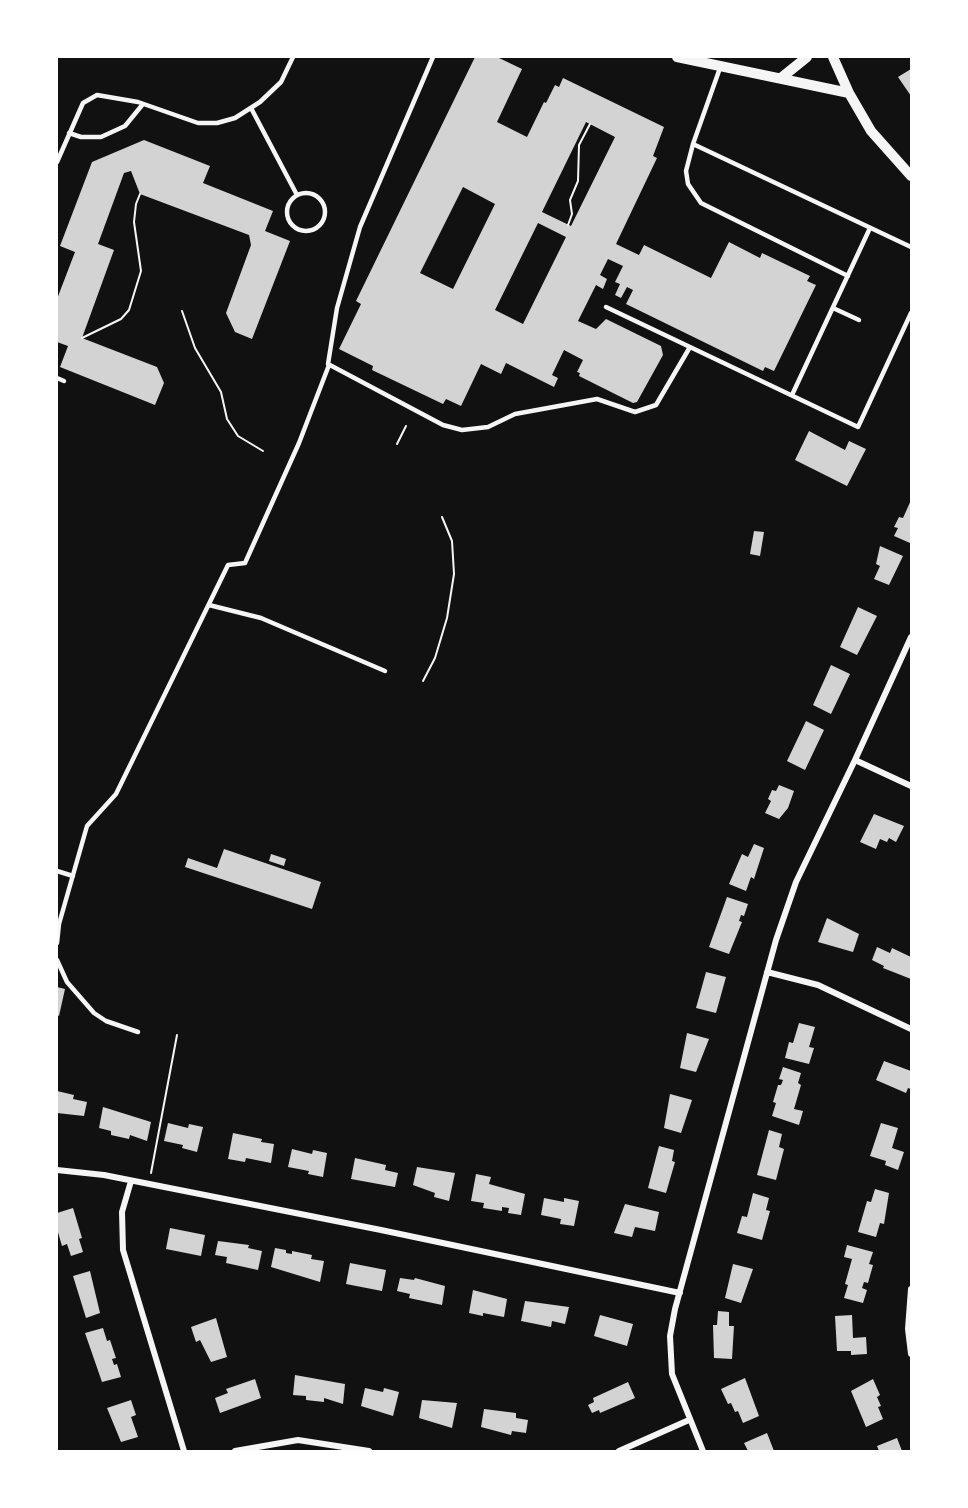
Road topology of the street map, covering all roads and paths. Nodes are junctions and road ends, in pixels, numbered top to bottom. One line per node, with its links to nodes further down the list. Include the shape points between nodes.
1 (293, 57): 10 (lane, via 281,82)
2 (433, 57): 29 (lane, via 360,227 337,308)
3 (677, 57): 6 (street)
4 (807, 57): 7 (street)
5 (833, 57): 8 (street)
6 (721, 66): 7 (street); 13 (lane)
7 (781, 78): 8 (street)
8 (849, 93): 15 (street, via 872,131)
9 (143, 104): 10 (lane, via 198,123 235,118); 12 (lane, via 125,126 101,136); 12 (lane, via 97,95 83,103)
10 (250, 108): 17 (lane)
11 (590, 124): 18 (path, via 579,145 578,181 570,200 572,214)
12 (69, 133): 14 (lane)
13 (693, 144): 19 (lane); 21 (lane, via 686,171 688,184 701,203)
14 (57, 162)
15 (911, 176)
16 (140, 195): 27 (path, via 134,222 141,271 129,310 122,319)
17 (297, 195): 17 (lane, via 288,206 291,223 307,231 318,227 325,216 324,204 314,195)
18 (568, 225)
19 (870, 228): 20 (lane); 21 (lane)
20 (911, 248)
21 (848, 276): 23 (lane)
22 (606, 307): 28 (lane)
23 (833, 308): 26 (lane); 32 (lane)
24 (182, 311): 35 (path, via 195,348 221,392 227,419 238,436)
25 (911, 313): 32 (lane, via 858,427)
26 (859, 320)
27 (82, 338)
28 (690, 347): 29 (lane, via 656,405 635,412 597,399 515,414 488,427 462,430 443,425); 32 (lane)
29 (329, 365): 37 (lane, via 245,563 228,565)
30 (57, 378): 31 (lane)
31 (64, 381)
32 (792, 395)
33 (406, 426): 34 (path)
34 (397, 444)
35 (263, 451)
36 (442, 517): 40 (path, via 453,545 454,574 447,618 435,658)
37 (209, 605): 39 (lane, via 261,618); 44 (lane, via 116,794 87,826)
38 (911, 637): 41 (street)
39 (385, 670)
40 (423, 681)
41 (855, 760): 42 (street); 47 (street, via 796,882)
42 (911, 786)
43 (57, 871): 44 (lane)
44 (73, 876): 45 (lane)
45 (57, 943)
46 (57, 960): 49 (lane, via 67,982 94,1013)
47 (767, 972): 48 (street, via 818,985); 55 (street)
48 (911, 1029)
49 (138, 1032)
50 (177, 1035): 52 (path)
51 (57, 1170): 53 (street)
52 (151, 1173)
53 (131, 1181): 55 (street); 58 (street, via 122,1212 123,1250)
54 (911, 1289): 56 (street)
55 (680, 1293): 57 (street, via 669,1355)
56 (911, 1354)
57 (689, 1420): 61 (street); 62 (street)
58 (184, 1451)
59 (234, 1451): 60 (street, via 298,1440)
60 (369, 1451)
61 (619, 1451)
62 (703, 1451)

